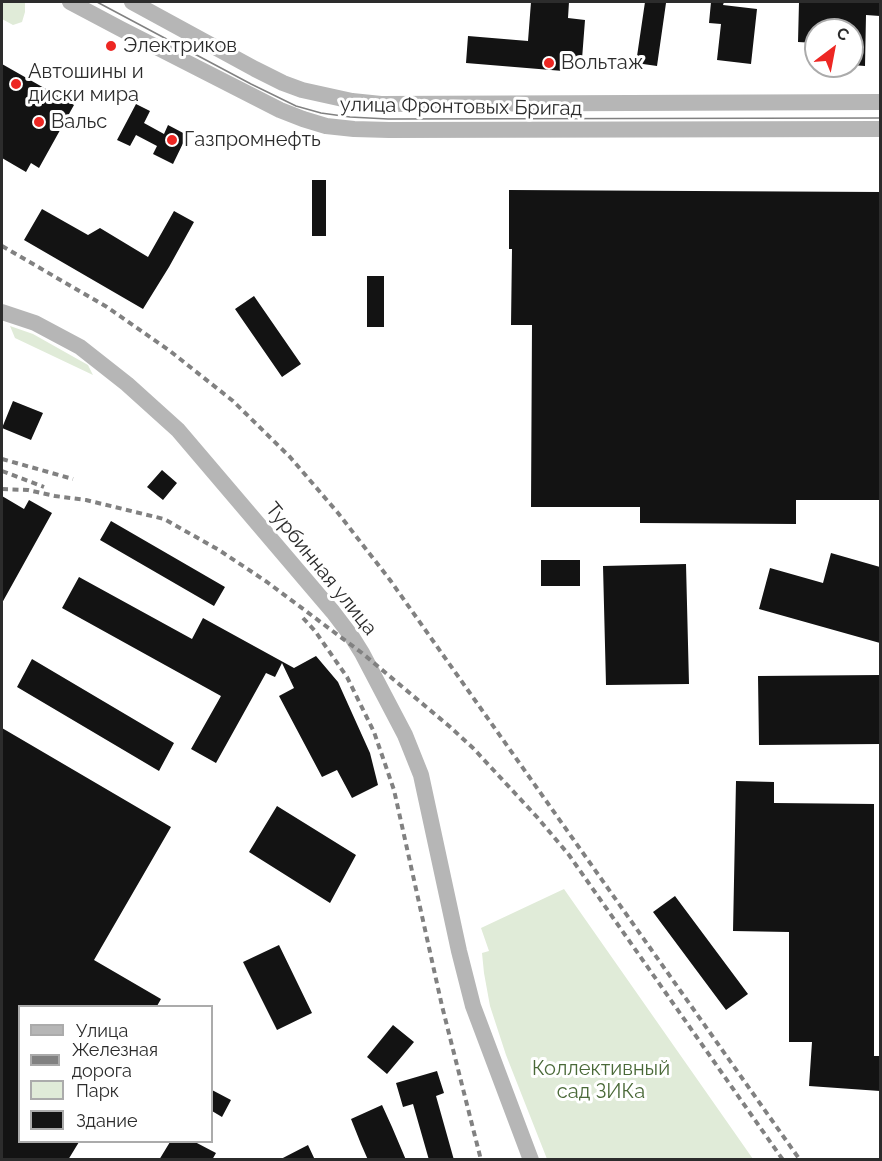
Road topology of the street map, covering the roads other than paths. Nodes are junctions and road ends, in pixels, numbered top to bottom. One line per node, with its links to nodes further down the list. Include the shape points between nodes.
1 (70, 2): 4 (main road, улица Фронтовых Бригад, via 280,110 326,126 389,130)
2 (132, 2): 3 (main road, улица Фронтовых Бригад, via 283,82 352,101)
3 (880, 102)
4 (880, 129)
5 (2, 312): 6 (main road, Турбинная улица, via 35,323 80,347 178,430 333,612 362,653 405,735 421,775 473,1006)
6 (531, 1160)

